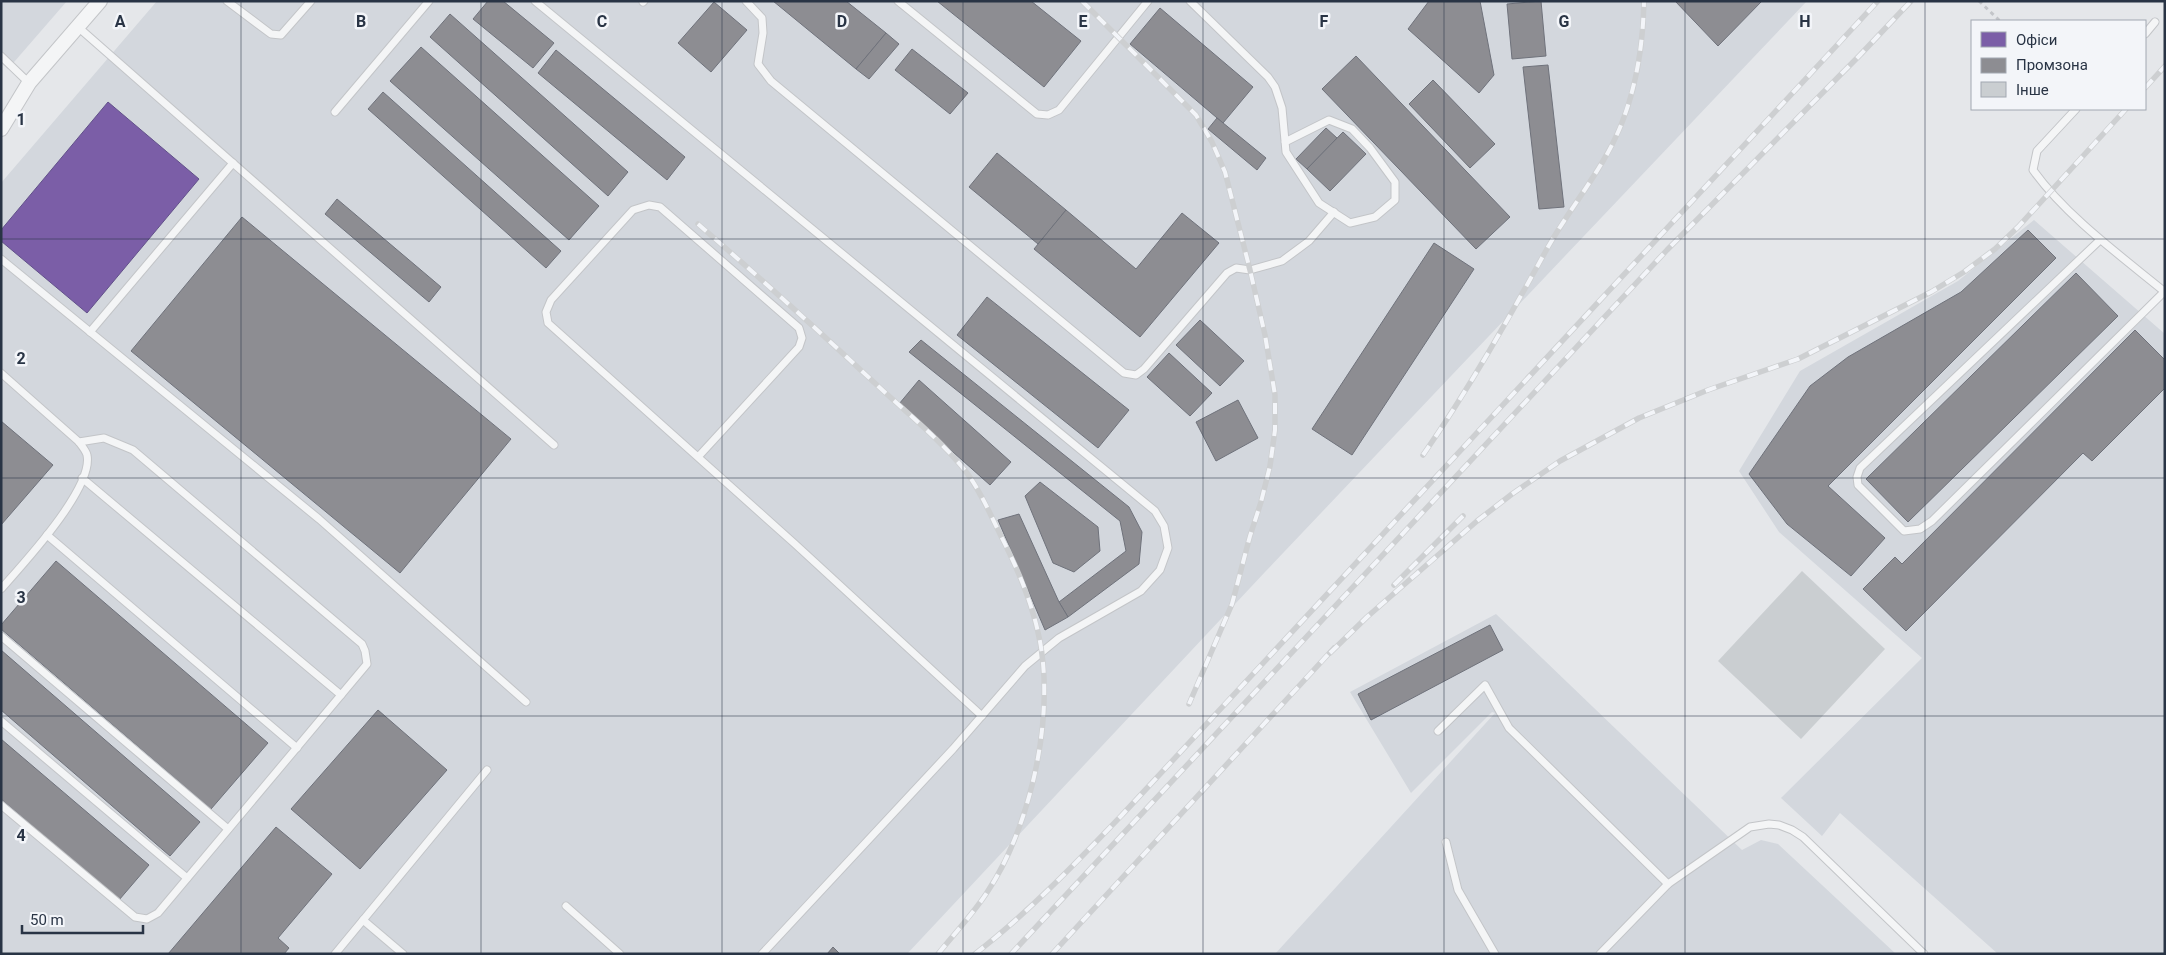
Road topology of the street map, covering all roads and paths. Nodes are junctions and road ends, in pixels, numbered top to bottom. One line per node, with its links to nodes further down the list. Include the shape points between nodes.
1 (100, 1): 13 (street)
2 (228, 1): 3 (lane, via 271,34 281,35)
3 (312, 1)
4 (429, 1): 18 (lane)
5 (536, 1): 37 (lane, via 1155,512 1164,526 1168,548 1160,570 1141,591 1053,643 1025,666)
6 (746, 1): 22 (lane, via 762,18 758,64 771,81 1124,373 1136,375 1144,370 1226,273 1236,268 1250,270 1282,261 1309,241)
7 (898, 1): 8 (lane, via 1037,114 1048,115 1058,110)
8 (1148, 1)
9 (1190, 1): 20 (lane, via 1275,87 1282,108)
10 (1979, 1): 11 (path)
11 (1999, 20)
12 (2155, 22): 14 (lane)
13 (78, 27): 16 (street); 21 (lane)
14 (2146, 33)
15 (1, 56): 16 (lane)
16 (29, 84): 19 (street)
17 (2075, 110): 23 (lane, via 2037,151 2033,170)
18 (335, 112)
19 (1, 128)
20 (1285, 142): 22 (lane, via 1286,152 1319,203); 22 (lane, via 1329,120 1352,129 1395,182 1394,200 1375,217 1350,223)
21 (233, 163): 26 (lane); 29 (lane)
22 (1334, 212)
23 (2100, 240): 25 (lane); 25 (lane, via 1860,468 1858,485 1904,531 1920,529 1932,521)
24 (1, 259): 26 (lane)
25 (2165, 292)
26 (90, 332): 36 (lane, via 319,519)
27 (1, 373): 28 (lane)
28 (79, 442): 31 (lane, via 87,454 87,467); 35 (lane, via 104,438 133,450 362,644 367,664)
29 (554, 445)
30 (698, 457): 30 (lane, via 799,347 802,338 799,328 660,208 649,205 633,210 551,300 546,312 548,323); 37 (lane)
31 (82, 478): 32 (lane, via 65,513); 35 (lane)
32 (47, 535): 33 (lane); 40 (lane)
33 (1, 589)
34 (1, 636): 43 (lane)
35 (341, 695): 40 (lane)
36 (526, 702)
37 (982, 716): 52 (lane)
38 (1, 721): 45 (lane)
39 (1438, 731): 46 (lane, via 1485,685 1509,728)
40 (297, 748): 43 (lane)
41 (487, 770): 48 (lane)
42 (1, 805): 45 (lane, via 136,917 147,919 158,913)
43 (228, 829): 45 (lane)
44 (1446, 842): 53 (lane, via 1458,890)
45 (187, 878)
46 (1668, 884): 54 (lane); 55 (lane, via 1750,827 1779,826 1803,838)
47 (566, 906): 51 (lane)
48 (363, 920): 49 (lane); 50 (lane)
49 (335, 954)
50 (403, 954)
51 (620, 954)
52 (762, 954)
53 (1495, 954)
54 (1600, 954)
55 (1924, 954)

